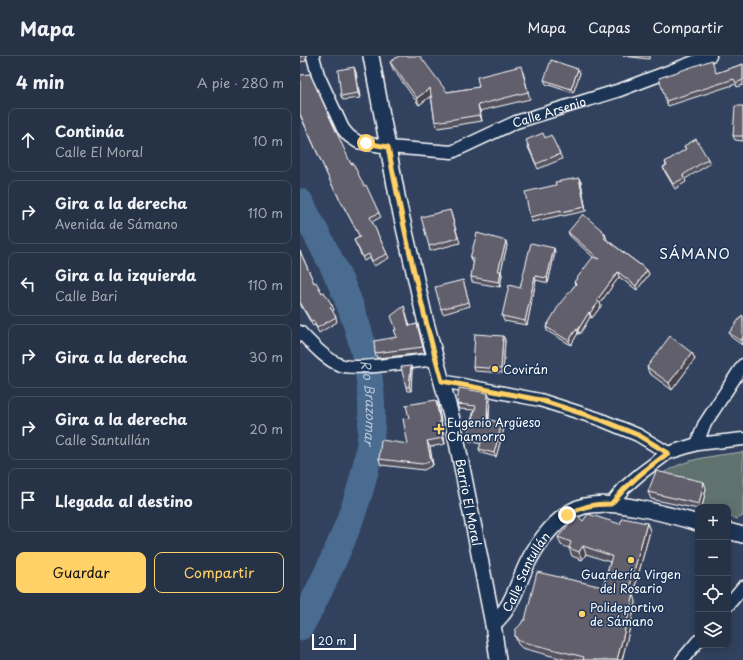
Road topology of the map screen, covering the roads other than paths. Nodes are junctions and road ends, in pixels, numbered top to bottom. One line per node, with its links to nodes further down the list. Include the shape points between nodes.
1 (313, 56): 4 (street, Calle Arsenio, via 318,75 343,129 358,142)
2 (371, 56): 4 (street, Barrio El Moral)
3 (710, 56): 4 (street, Calle Arsenio, via 620,90 516,122 452,152)
4 (388, 147): 6 (street, Barrio El Moral, via 398,202)
5 (300, 332): 6 (street, via 329,359 342,366 357,367)
6 (436, 359): 8 (street, Barrio El Moral)
7 (743, 365): 10 (street, via 704,425)
8 (442, 381): 11 (street, via 540,400 638,435); 18 (street, Barrio El Moral, via 454,427)
9 (743, 439): 10 (street)
10 (697, 444): 11 (street)
11 (668, 453): 12 (street, via 624,488)
12 (611, 504): 13 (street, Calle Santullán); 18 (street, Calle Santullán, via 582,507 551,528 531,557 509,606)
13 (695, 522)
14 (731, 532): 15 (street)
15 (743, 535)
16 (743, 588): 17 (street)
17 (731, 602)
18 (493, 624): 20 (street, Barrio El Moral)
19 (695, 645): 21 (street)
20 (498, 660)
21 (682, 660)

